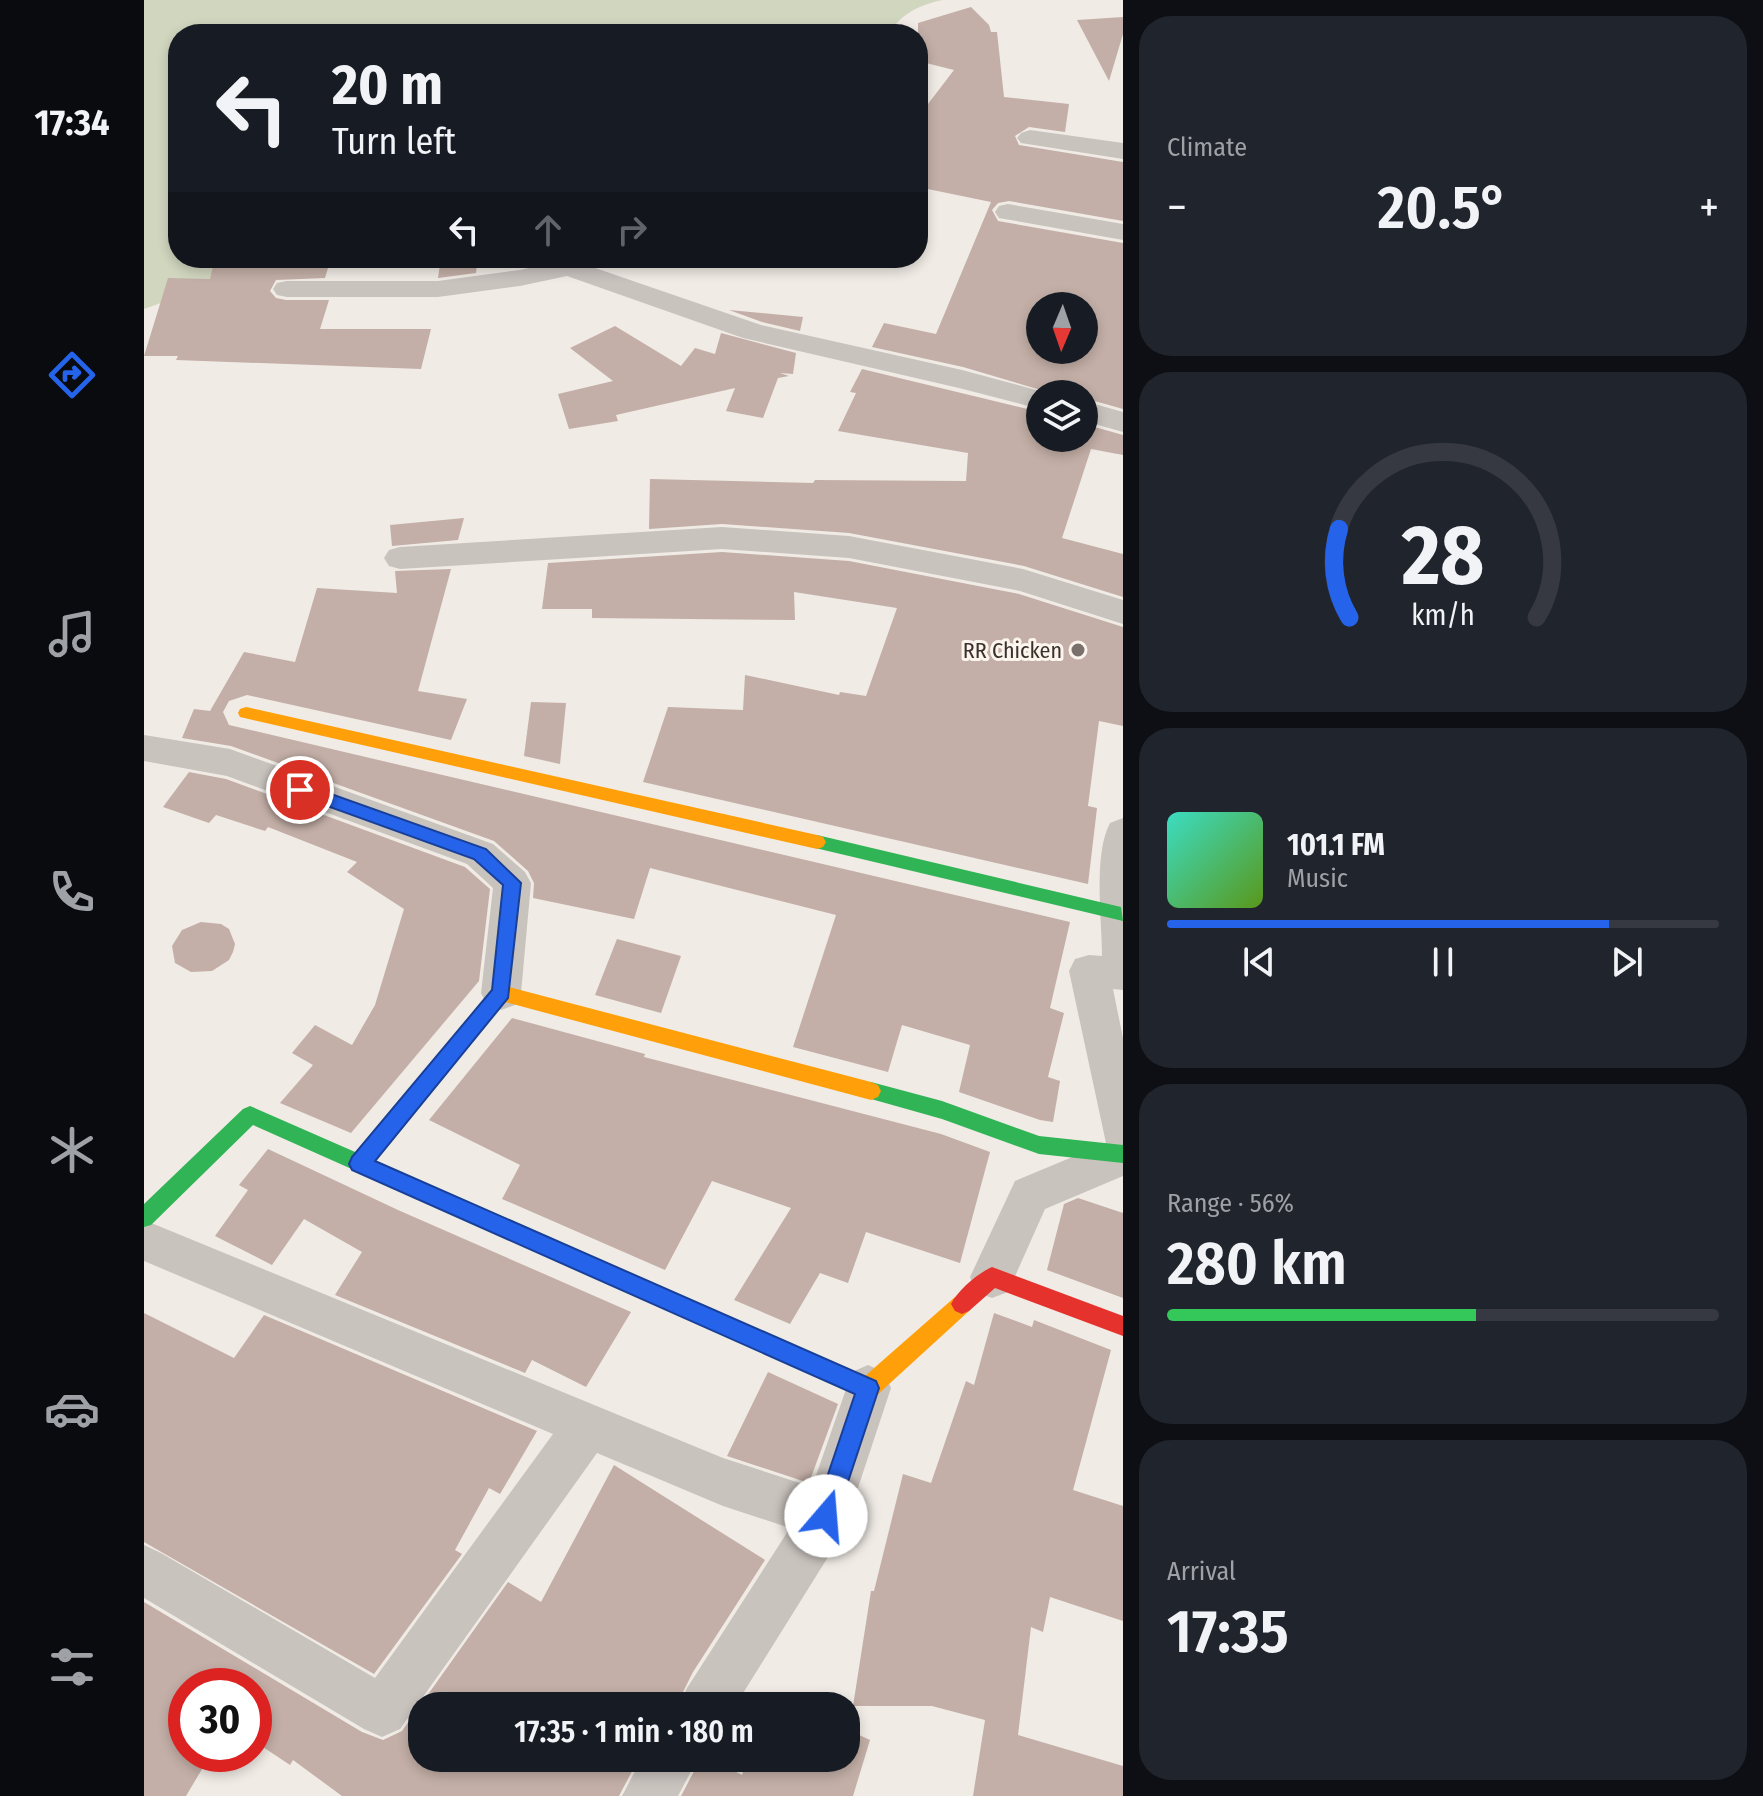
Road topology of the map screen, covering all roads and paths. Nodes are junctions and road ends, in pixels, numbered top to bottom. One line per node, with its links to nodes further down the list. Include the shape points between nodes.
1 (1030, 138): 2 (street)
2 (1123, 151)
3 (1008, 212): 4 (street)
4 (1123, 232)
5 (565, 268): 7 (street, via 438,289)
6 (572, 268): 8 (street, via 753,332)
7 (287, 289)
8 (1026, 396)
9 (1098, 415): 10 (street)
10 (1123, 422)
11 (400, 558): 12 (street, via 722,538 849,547 1023,580)
12 (1123, 612)
13 (246, 713): 16 (street)
14 (144, 748): 18 (street, via 230,763 480,854 512,883)
15 (1123, 833): 16 (street)
16 (1121, 914): 17 (street)
17 (1122, 974): 19 (street, via 1089,971)
18 (501, 993): 20 (street, via 942,1110 1039,1145); 21 (street)
19 (1123, 1135)
20 (1123, 1155): 24 (street, via 1030,1195)
21 (360, 1164): 22 (street, via 250,1115); 26 (street)
22 (144, 1218)
23 (144, 1240): 27 (street)
24 (992, 1277): 25 (street); 26 (street)
25 (1123, 1326)
26 (868, 1388): 28 (street)
27 (588, 1426): 28 (street, via 723,1482); 29 (street, via 382,1711)
28 (826, 1516): 30 (street)
29 (144, 1570)
30 (714, 1692)
31 (663, 1772): 32 (street)
32 (648, 1796)

